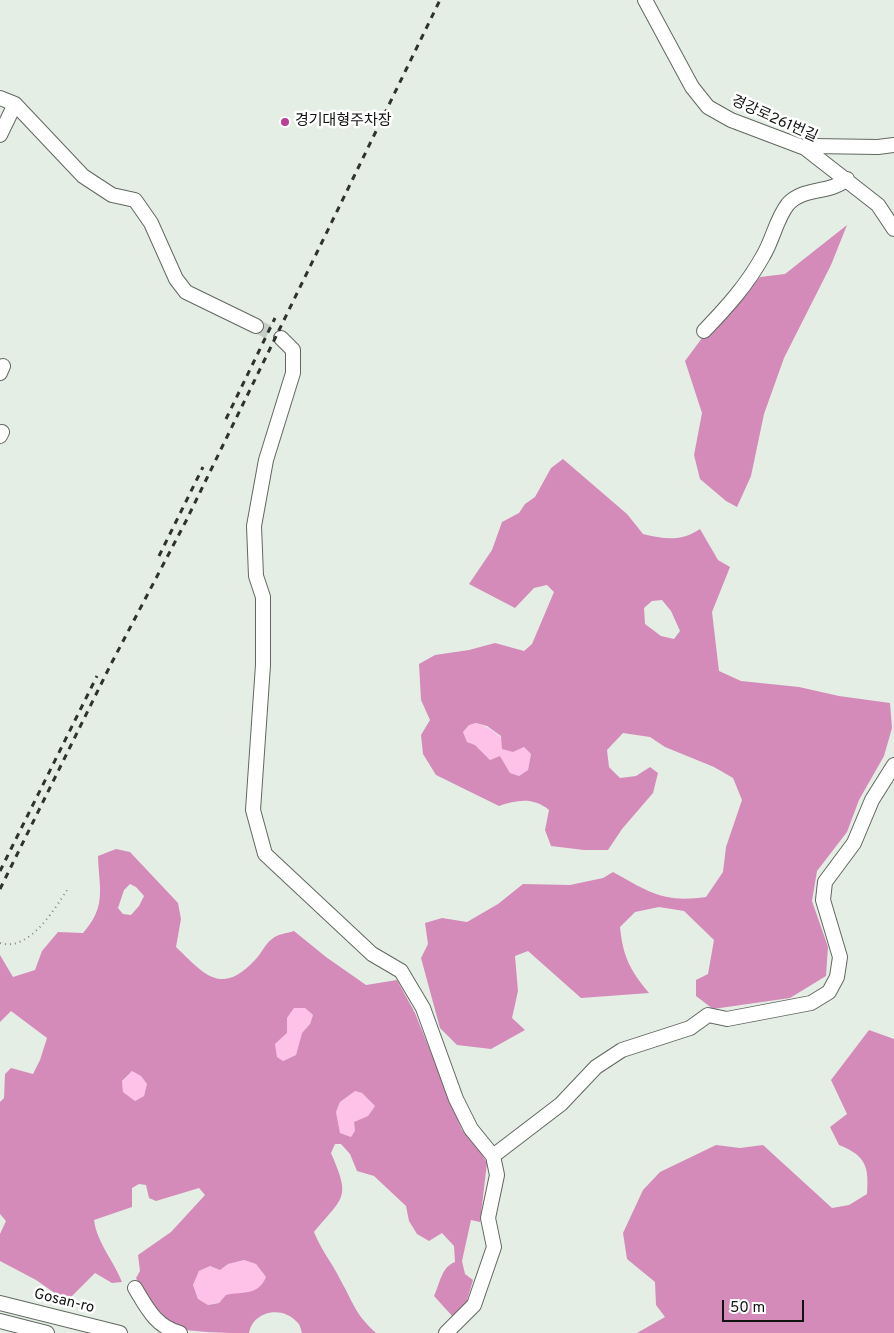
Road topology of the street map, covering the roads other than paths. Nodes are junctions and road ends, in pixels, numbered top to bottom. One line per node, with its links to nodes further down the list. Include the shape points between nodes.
1 (645, 0): 6 (street, 경강로261번길, via 692,87 708,107 732,120)
2 (0, 98): 3 (street)
3 (15, 104): 4 (street); 9 (street, via 84,176 112,196 135,200 151,223 176,279 186,292)
4 (0, 135)
5 (894, 144): 6 (street)
6 (805, 148): 7 (street, 경강로261번길)
7 (847, 179): 8 (street, 경강로261번길, via 878,205); 10 (street, via 839,186 798,196 788,205 765,254 742,290)
8 (894, 229)
9 (256, 326)
10 (704, 330)
11 (281, 338): 13 (street, via 293,350 293,373 266,460 254,526 256,576 263,597 263,666 253,810 265,854 372,954 401,971 423,1008 456,1099 471,1129)
12 (894, 765): 13 (street, via 872,800 854,843 824,882 823,900 840,957 837,977 829,992 811,1003 727,1018 708,1015 690,1028 622,1050 596,1067 562,1104)
13 (493, 1156): 20 (street, via 497,1175 488,1218 494,1247 474,1305)
14 (135, 1288): 19 (street, via 155,1320 168,1330)
15 (0, 1303): 18 (street, Gosan-ro)
16 (0, 1321): 17 (street)
17 (47, 1333)
18 (120, 1333)
19 (180, 1333)
20 (446, 1333)

